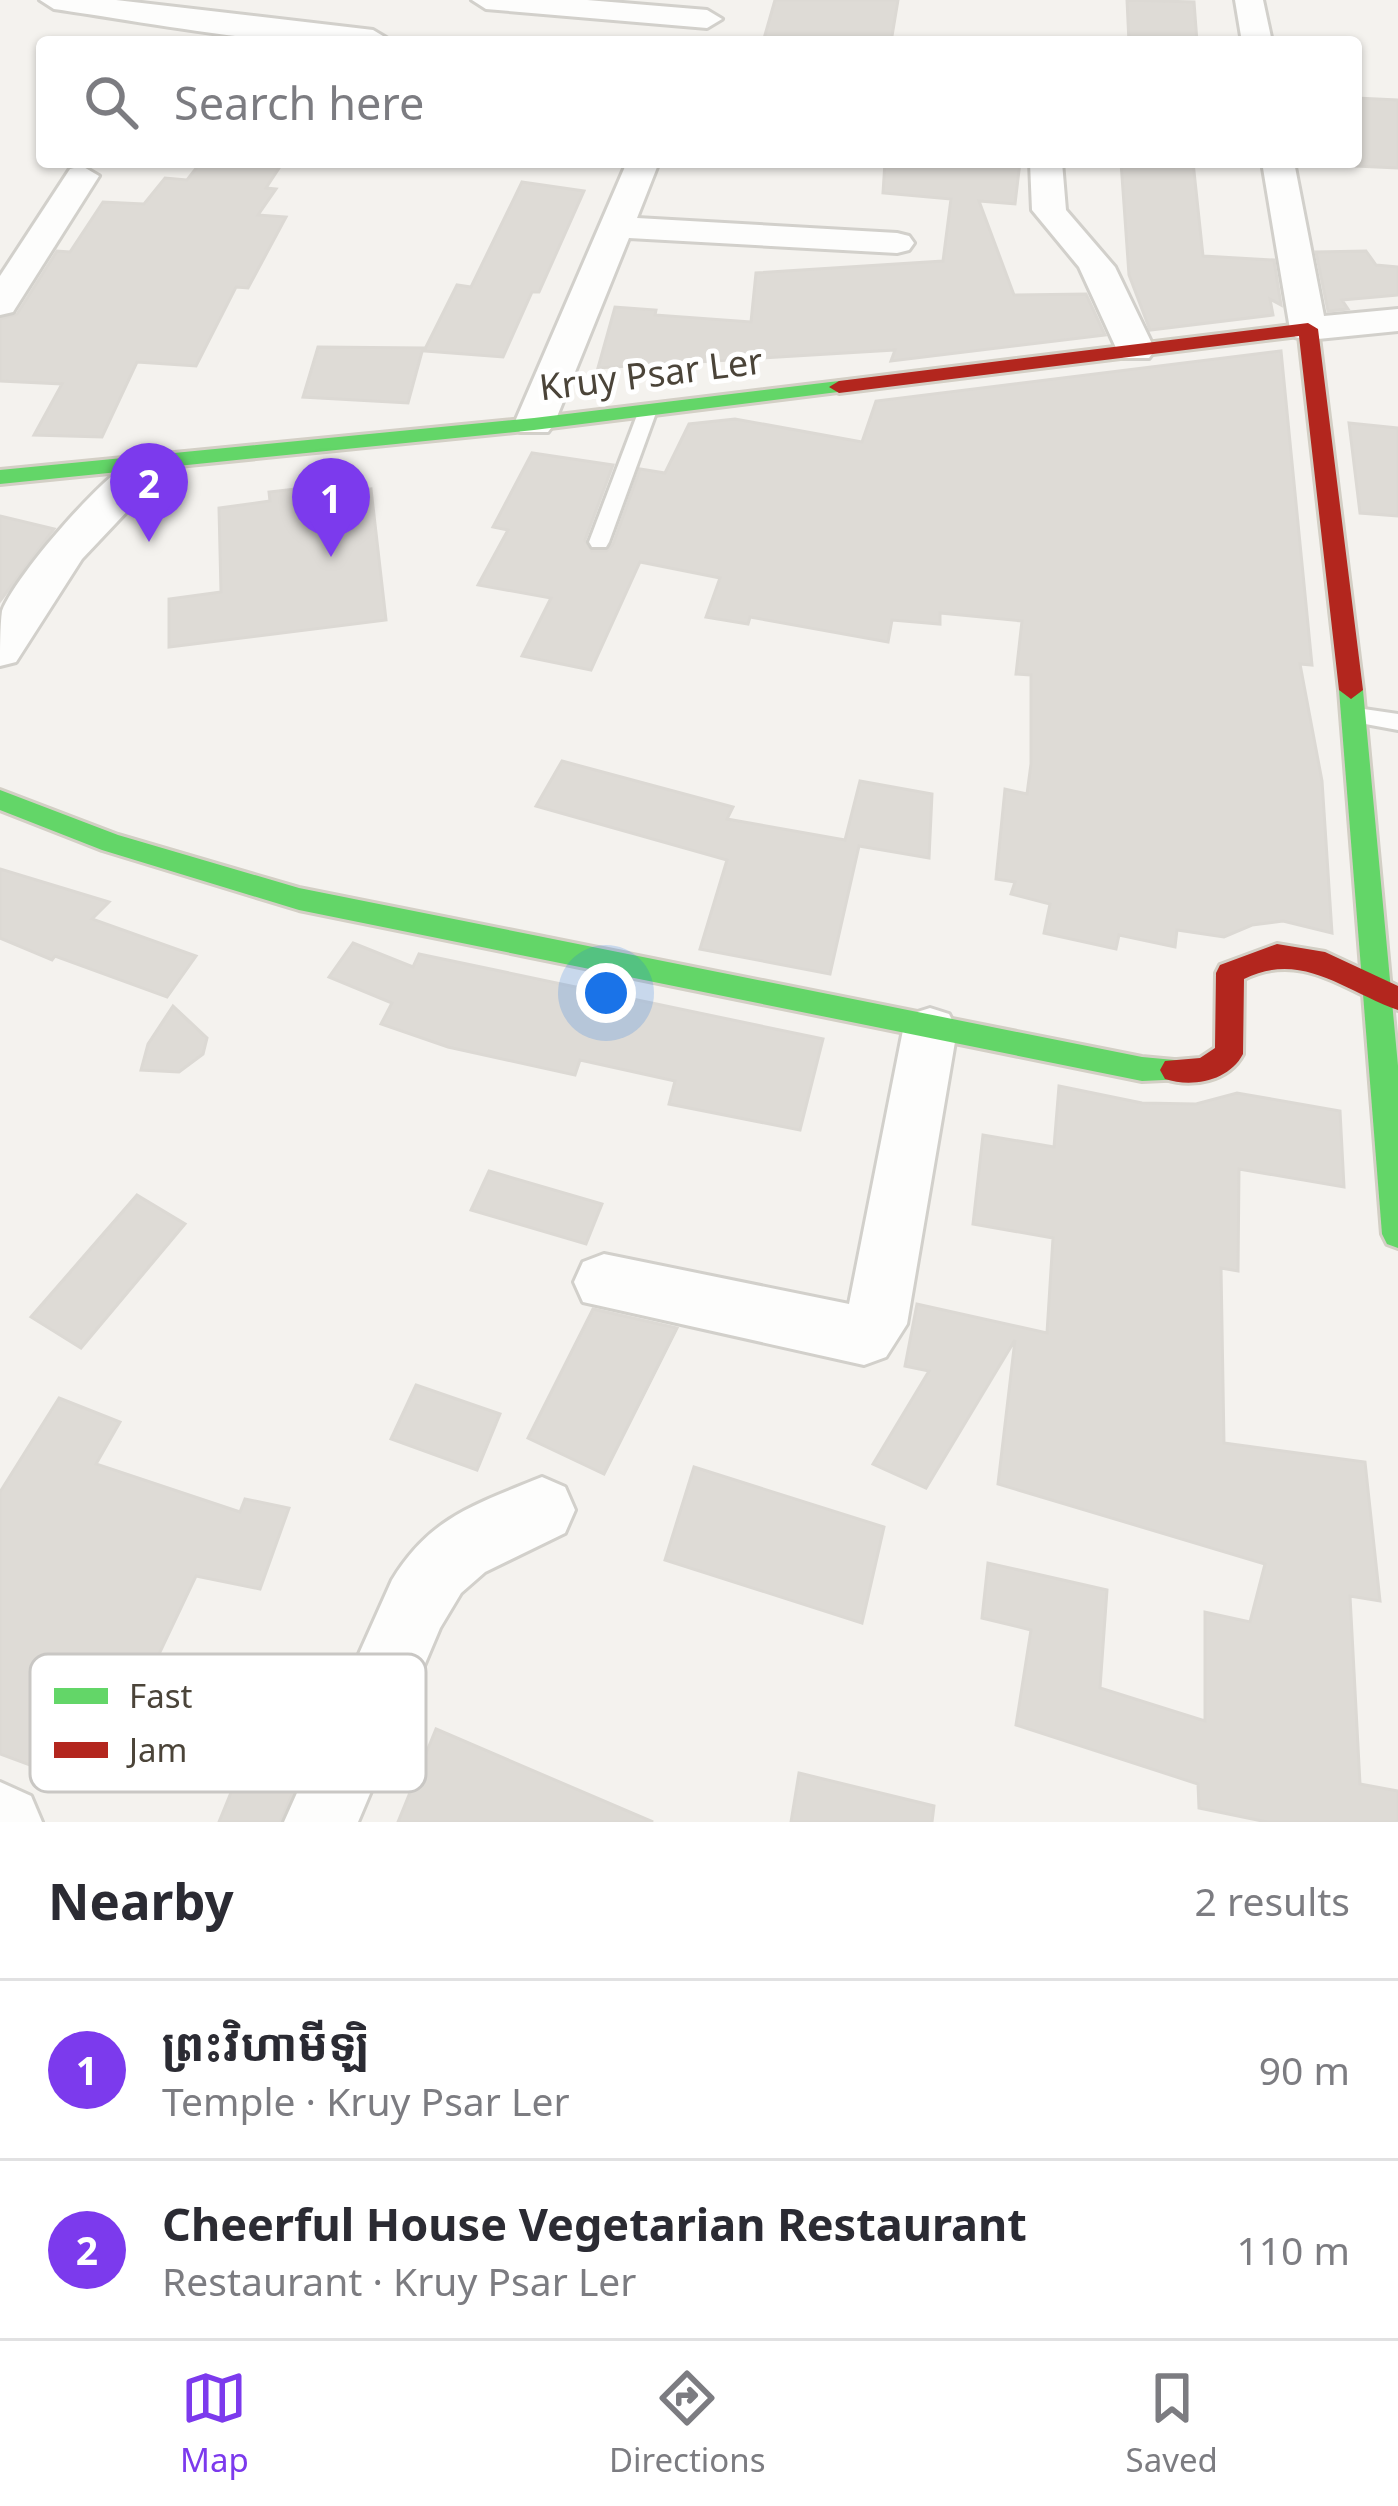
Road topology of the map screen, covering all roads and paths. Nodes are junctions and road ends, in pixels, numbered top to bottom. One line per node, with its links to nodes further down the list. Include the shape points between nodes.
1 (54, 0): 6 (street)
2 (486, 0): 5 (street)
3 (1249, 0): 8 (street)
4 (384, 3): 7 (street)
5 (706, 20)
6 (333, 36)
7 (373, 36)
8 (1256, 36)
9 (640, 168): 13 (street)
10 (1046, 168): 18 (street, via 1052,219 1091,258)
11 (1279, 168): 17 (street)
12 (82, 176): 15 (street)
13 (614, 227): 14 (street); 20 (street)
14 (897, 243)
15 (0, 304)
16 (1398, 320): 17 (street)
17 (1308, 329): 18 (street, Kruy Psar Ler); 25 (street)
18 (1136, 350): 19 (street, Kruy Psar Ler)
19 (648, 410): 20 (street, Kruy Psar Ler); 23 (lane)
20 (534, 424): 21 (street, Kruy Psar Ler)
21 (152, 461): 22 (street, Kruy Psar Ler); 24 (street, via 100,507 16,617)
22 (0, 477)
23 (599, 542)
24 (0, 651)
25 (1357, 716): 26 (lane); 28 (street)
26 (1398, 722)
27 (0, 800): 29 (street, via 111,844 299,899)
28 (1390, 996): 29 (street, via 1298,952 1256,954 1230,973 1229,1054 1205,1070 1142,1069); 30 (street)
29 (930, 1030): 31 (street, via 876,1324 865,1336)
30 (1398, 1234)
31 (604, 1282)
32 (542, 1510): 33 (street, via 461,1548 437,1569)
33 (394, 1654)
34 (333, 1792): 35 (street)
35 (320, 1822)

